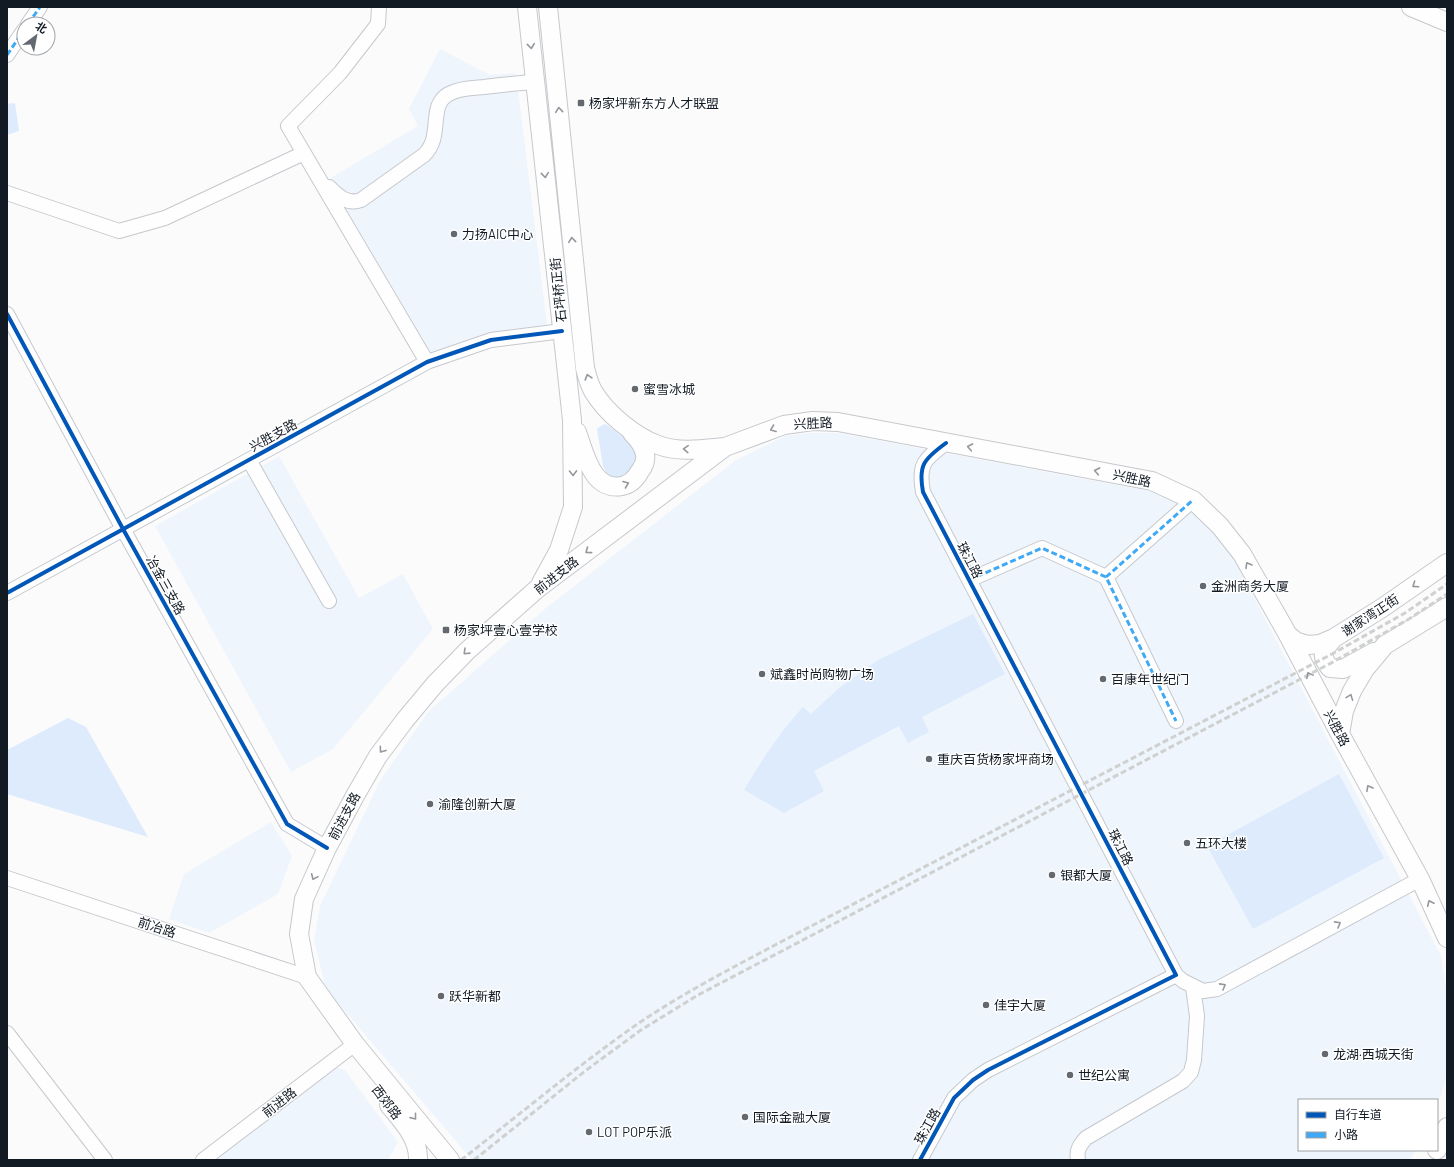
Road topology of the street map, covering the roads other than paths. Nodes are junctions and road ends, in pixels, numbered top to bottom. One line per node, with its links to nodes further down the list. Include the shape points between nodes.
1 (40, 7): 7 (street)
2 (379, 7): 13 (street, via 378,24 340,73 288,126)
3 (527, 7): 12 (main road, 石坪桥正街, one-way to 12)
4 (548, 7): 10 (main road, 石坪桥正街)
5 (557, 7): 10 (main road)
6 (1411, 7): 8 (main road)
7 (34, 16)
8 (1447, 22)
9 (16, 42): 11 (street)
10 (552, 48): 20 (main road, 石坪桥正街, one-way to 10, via 601,403 588,381 585,368)
11 (7, 55)
12 (535, 82): 14 (street, via 469,88 451,93 444,98 437,111 434,138 428,151 361,200 350,202 339,197); 17 (main road, 石坪桥正街, one-way to 17)
13 (304, 153): 14 (street); 15 (street, via 165,218 119,231)
14 (318, 177): 18 (street)
15 (7, 193)
16 (7, 314): 26 (street, 冶金三支路)
17 (562, 331): 18 (street, 兴胜支路, via 491,340); 19 (main road, 石坪桥正街)
18 (427, 362): 23 (street, 兴胜支路)
19 (572, 420): 20 (main road, one-way to 20, via 590,468 600,480 614,487 622,487 635,480 645,459 643,447); 30 (main road, 石坪桥正街, one-way to 30, via 573,508 559,550)
20 (625, 425): 22 (main road, 石坪桥正街, one-way to 20, via 693,449 659,445 641,437)
21 (946, 443): 22 (main road, 兴胜路, one-way to 22, via 838,422 813,421 784,425); 24 (main road, 兴胜路, one-way to 21, via 1152,481); 29 (street, 珠江路, via 927,458 920,477 923,492)
22 (725, 447): 25 (main road, 兴胜路)
23 (249, 460): 26 (street, 兴胜支路); 32 (street)
24 (1193, 500): 28 (street); 34 (main road, 兴胜路, one-way to 24, via 1242,554 1220,526)
25 (619, 527): 30 (main road, 前进支路, one-way to 30)
26 (123, 529): 31 (street, 兴胜支路); 39 (street, 冶金三支路, via 287,824)
27 (1447, 563): 35 (main road, 谢家湾正街, one-way to 35)
28 (1106, 577): 29 (street, via 1042,548); 37 (street)
29 (969, 580): 43 (street, 珠江路)
30 (537, 589): 39 (main road, 前进支路, one-way to 39, via 467,651 404,720 378,756)
31 (7, 593)
32 (329, 601)
33 (1447, 607): 36 (main road)
34 (1288, 635): 35 (main road, 谢家湾正街, via 1297,642 1308,645 1320,644); 38 (main road, 兴胜路, one-way to 34)
35 (1334, 638): 36 (main road, via 1323,652 1324,660 1330,668 1343,669)
36 (1385, 645): 38 (main road, one-way to 36, via 1344,711 1352,691 1365,669)
37 (1176, 721)
38 (1340, 734): 41 (main road, 兴胜路, one-way to 38)
39 (327, 848): 44 (main road, 前进支路, one-way to 44, via 304,899 299,934)
40 (7, 878): 44 (street, 前冶路)
41 (1420, 879): 42 (main road, 兴胜路, one-way to 41); 45 (street, one-way to 41, via 1203,991 1217,989)
42 (1447, 938)
43 (1176, 975): 45 (street); 54 (street, 珠江路, via 973,1080 954,1098)
44 (307, 977): 47 (main road, 前进支路)
45 (1193, 987): 55 (street, via 1197,1016 1191,1072 1183,1081 1086,1138 1076,1154)
46 (7, 1033): 50 (street)
47 (355, 1044): 51 (street, 前进路); 52 (main road, 西郊路, via 364,1071 414,1139); 53 (main road, 前进支路, one-way to 53)
48 (1447, 1127): 49 (main road)
49 (1438, 1148)
50 (105, 1160)
51 (203, 1160)
52 (418, 1160)
53 (450, 1160)
54 (920, 1160)
55 (1078, 1160)

